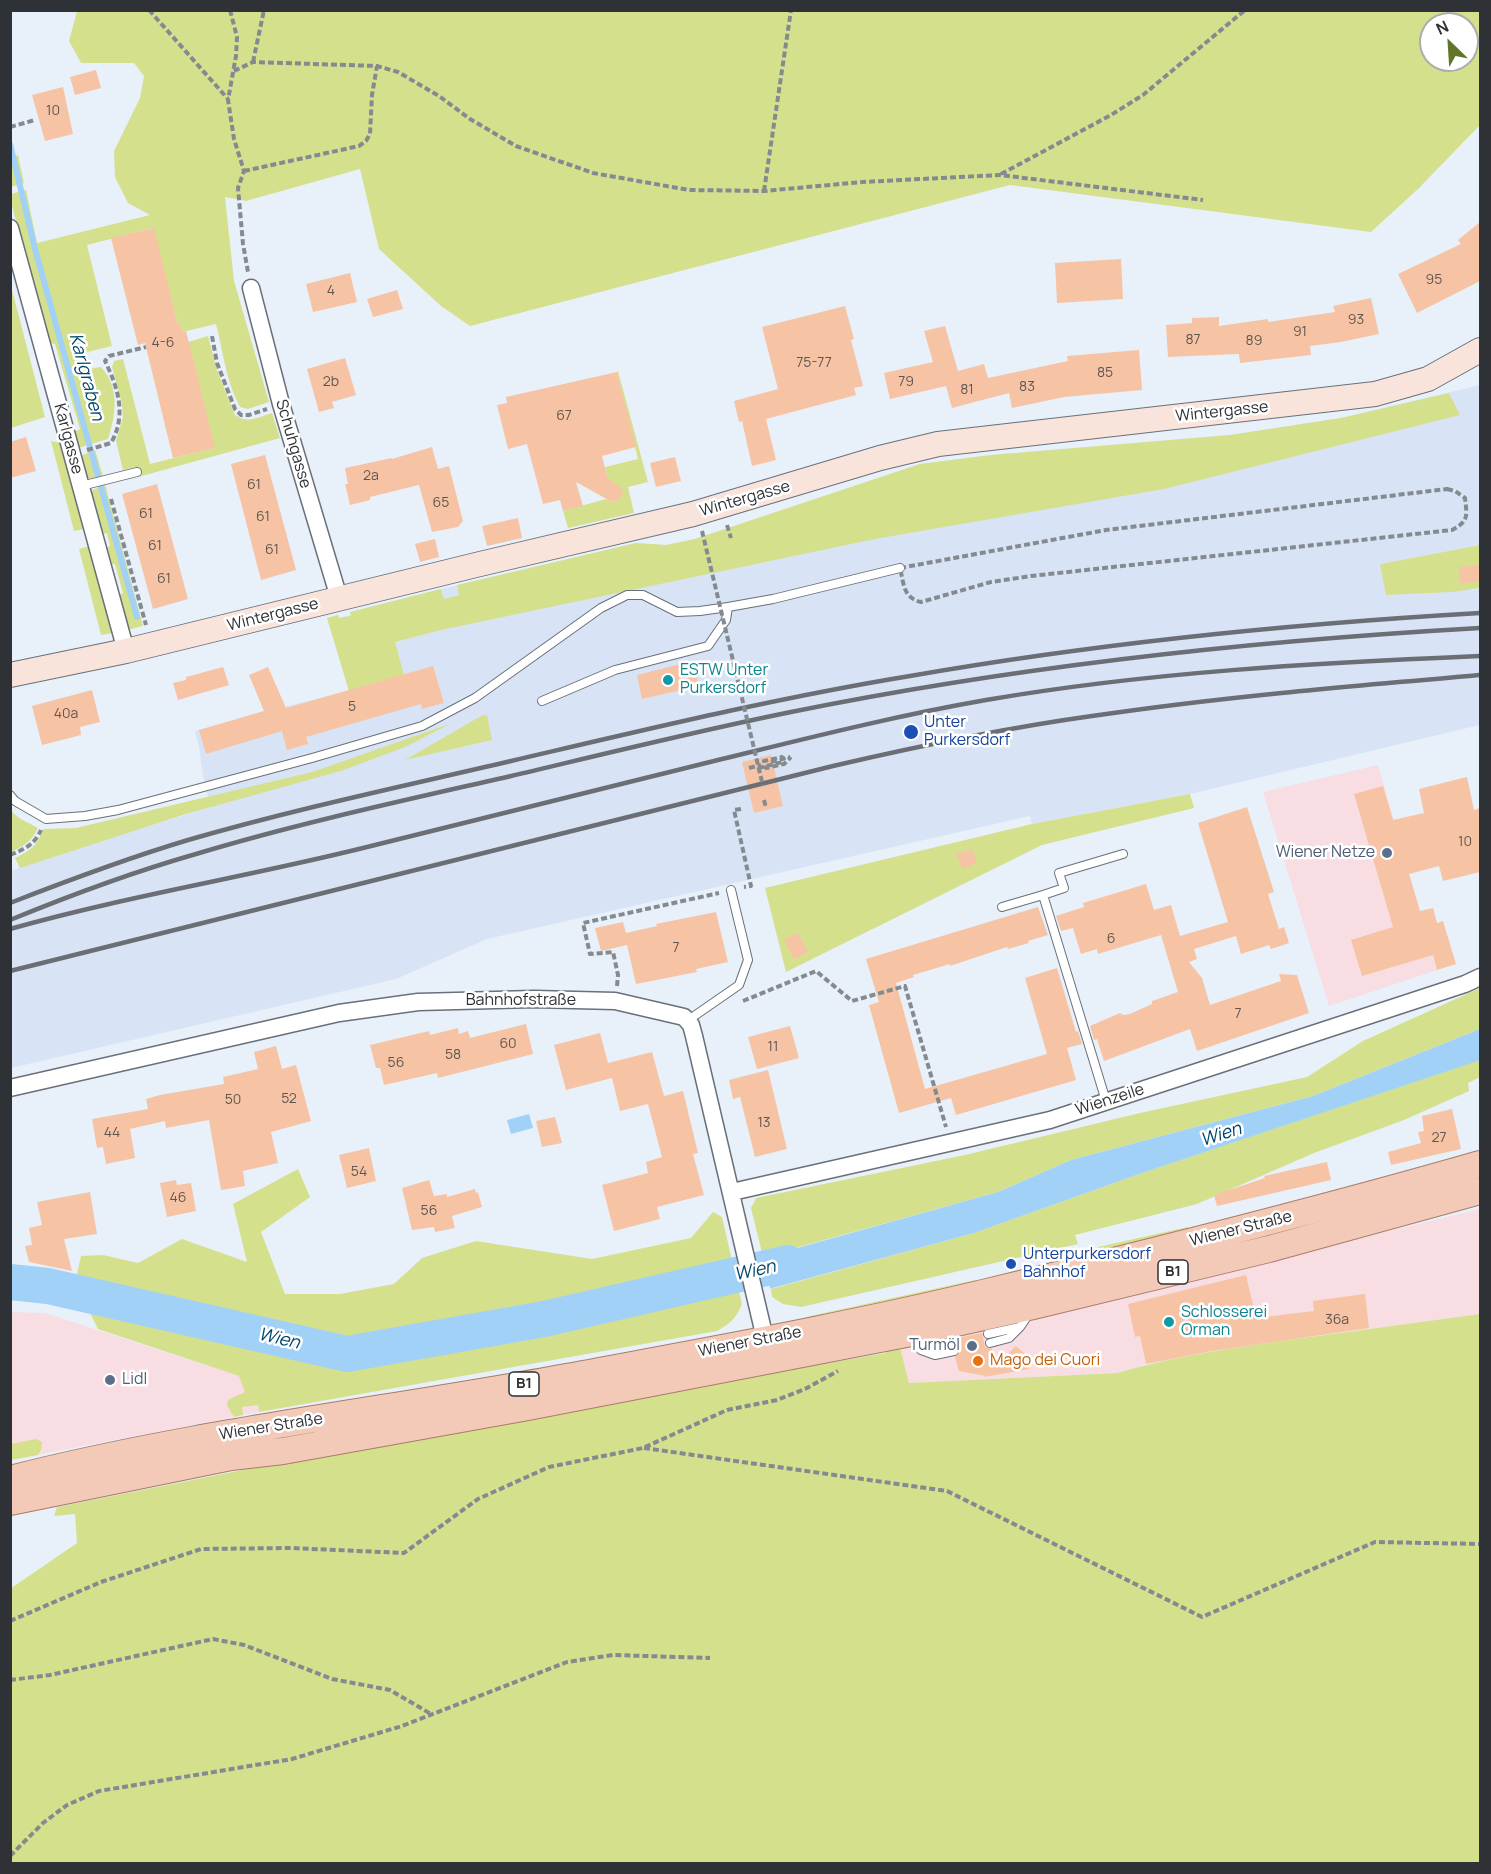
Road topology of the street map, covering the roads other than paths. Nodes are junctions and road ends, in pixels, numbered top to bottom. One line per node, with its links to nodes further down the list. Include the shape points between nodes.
1 (10, 228): 5 (street, Karlgasse)
2 (251, 288): 7 (street, Schuhgasse)
3 (1480, 350): 7 (street, Wintergasse, via 1428,379 1375,394 938,444 693,514)
4 (137, 472): 5 (lane)
5 (93, 483): 9 (street, Karlgasse)
6 (900, 568): 8 (lane)
7 (339, 598): 9 (street, Wintergasse)
8 (728, 607): 11 (lane, via 726,620 708,646 615,670); 12 (lane, via 677,612 643,595 627,595 601,608 474,698 422,726 118,810 46,819)
9 (126, 651): 10 (street, Wintergasse)
10 (10, 675)
11 (542, 701)
12 (10, 795)
13 (1123, 854): 15 (lane, via 1059,873 1064,888)
14 (731, 890): 18 (lane, via 748,960 739,985)
15 (1043, 894): 16 (lane); 20 (lane)
16 (1002, 907)
17 (1480, 977): 20 (street, Wienzeile)
18 (687, 1021): 19 (street, Bahnhofstraße, via 684,1017 615,1001 418,1002 339,1013); 23 (street)
19 (10, 1088)
20 (1106, 1101): 23 (street, Wienzeile, via 1050,1120)
21 (1480, 1164): 24 (main road, Wiener Straße / B1, via 1262,1224)
22 (1480, 1191): 24 (main road, Wiener Straße / B1, via 1269,1249)
23 (732, 1192): 28 (street)
24 (1032, 1300): 25 (main road, Wiener Straße / B1); 26 (lane)
25 (909, 1327): 27 (lane); 28 (main road, Wiener Straße / B1)
26 (989, 1338)
27 (953, 1347)
28 (767, 1349): 29 (main road, Wiener Straße / B1, via 580,1375 228,1433); 30 (main road, Wiener Straße / B1, via 410,1428 231,1457)
29 (10, 1479)
30 (10, 1502)

